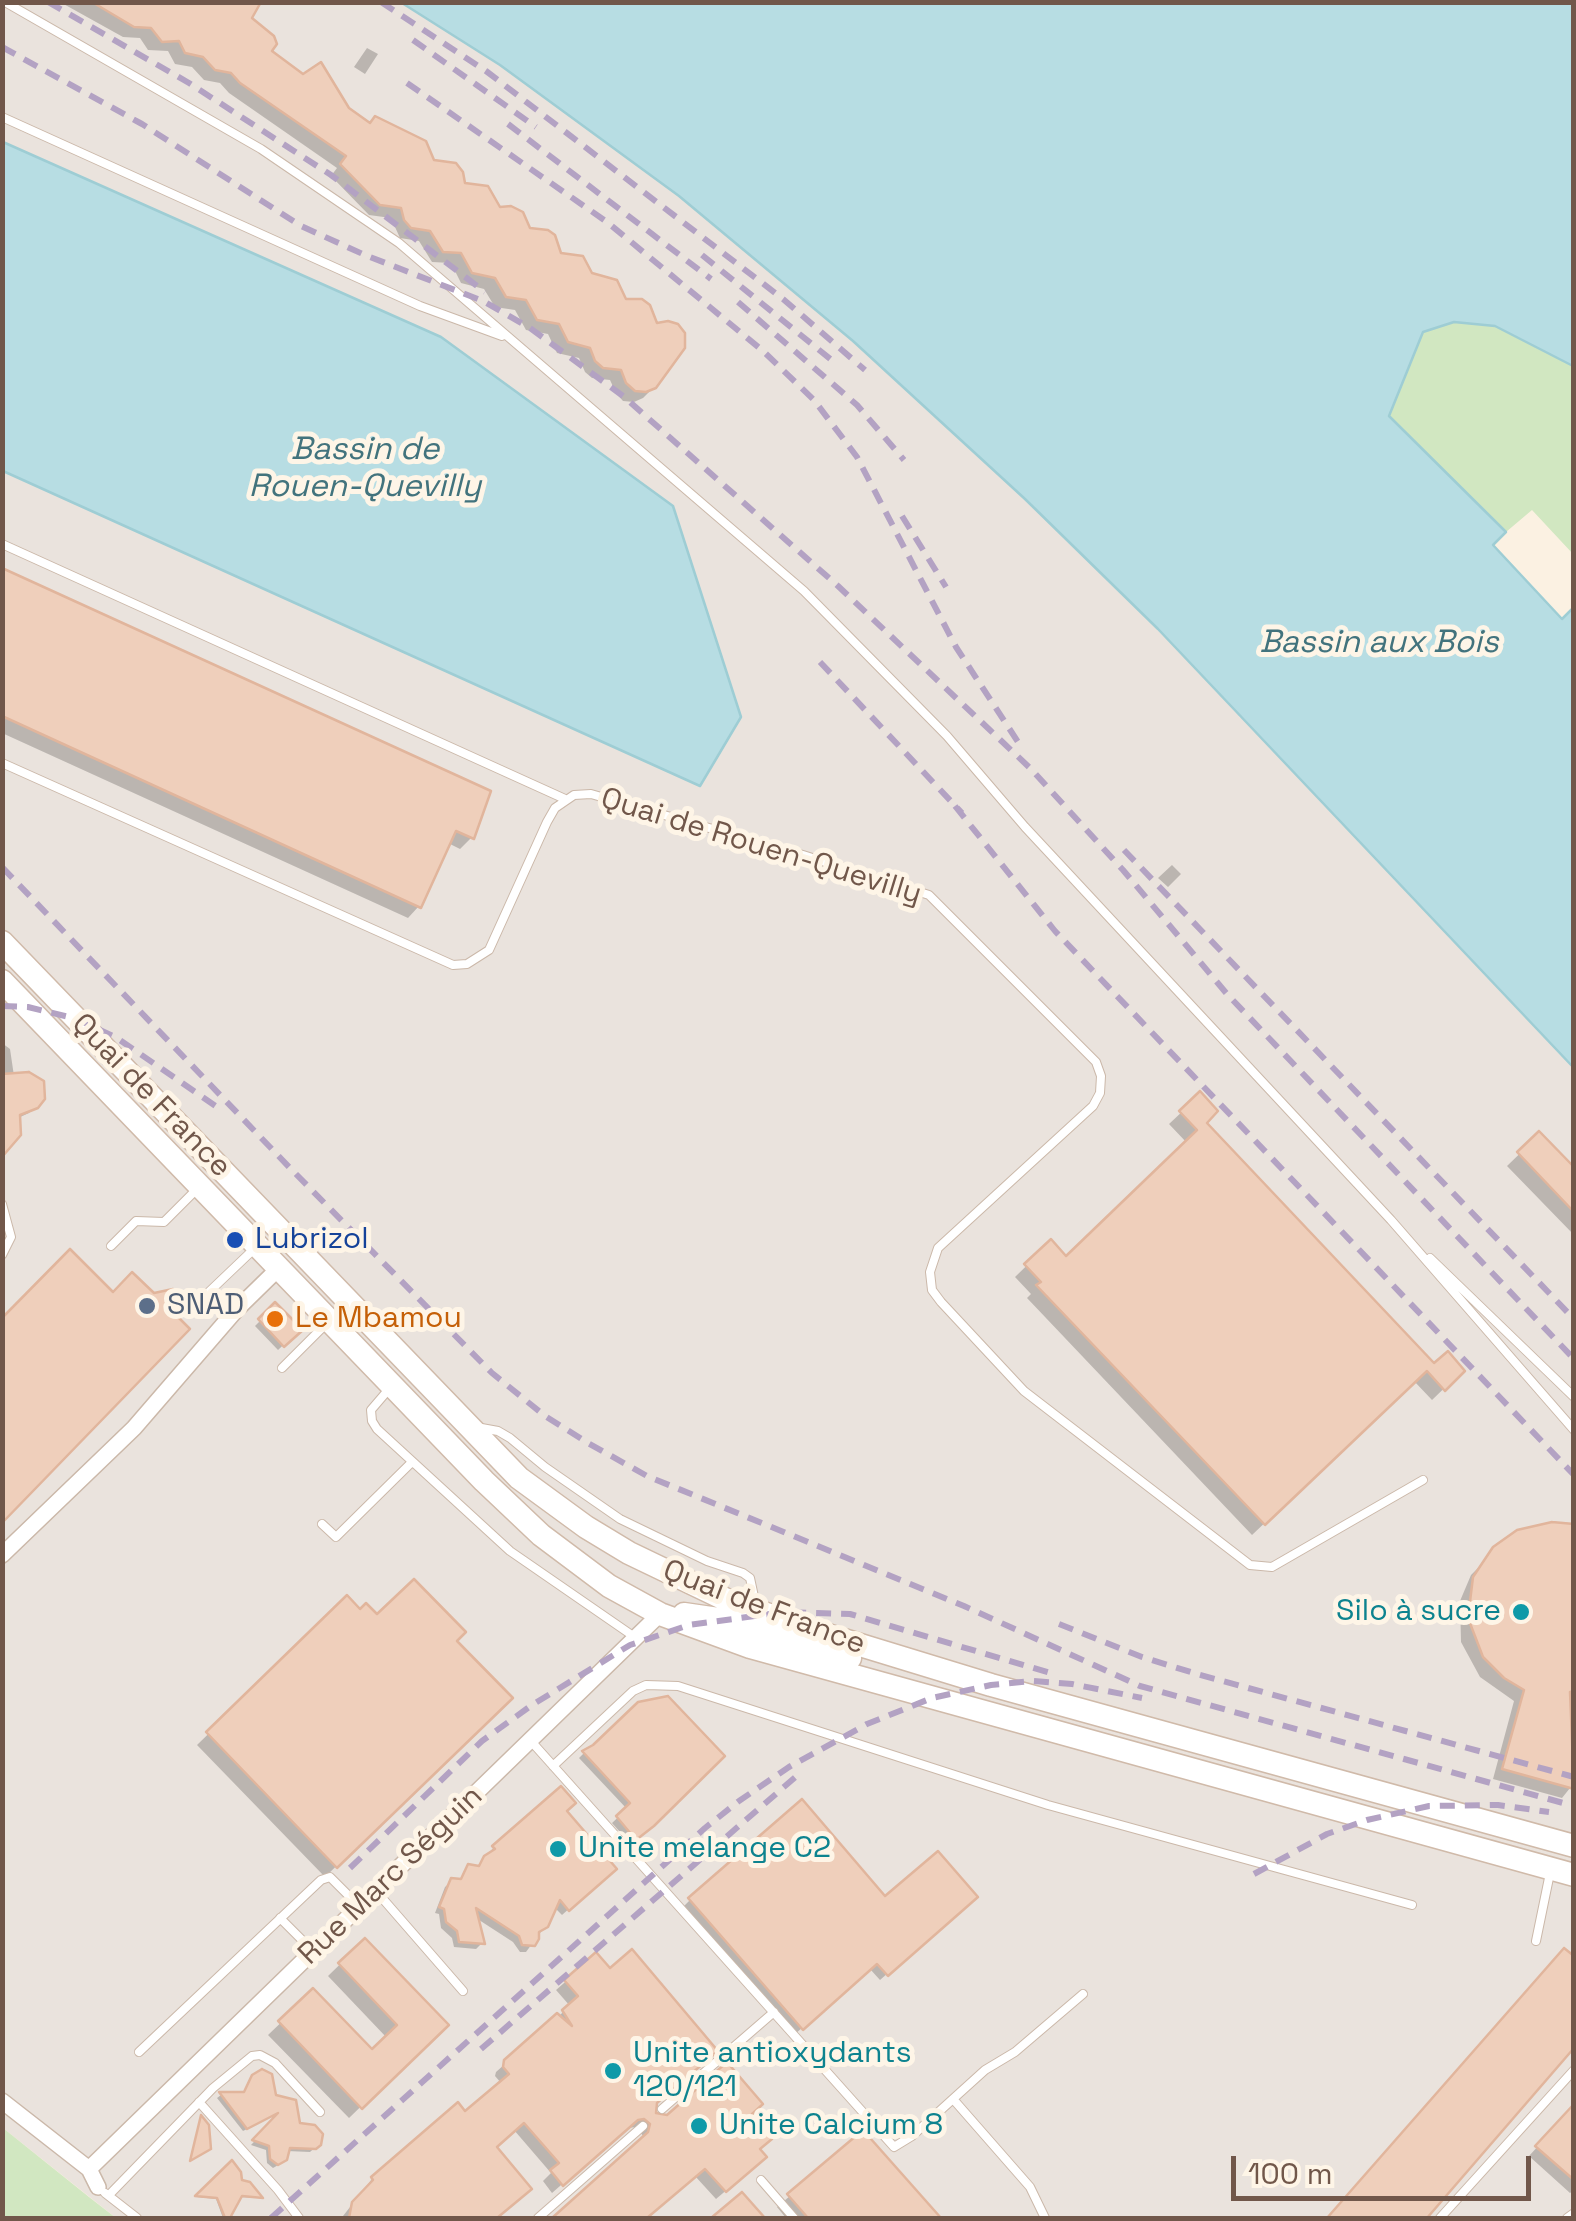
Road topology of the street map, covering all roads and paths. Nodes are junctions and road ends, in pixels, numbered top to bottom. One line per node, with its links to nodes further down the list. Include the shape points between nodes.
1 (4, 2): 3 (lane, via 261,150 399,244)
2 (2, 117): 3 (lane, via 420,306)
3 (510, 340): 11 (lane, via 867,652)
4 (2, 544): 6 (lane)
5 (2, 763): 6 (lane, Quai de Rouen-Quevilly, via 453,965 489,950 547,822)
6 (565, 800): 24 (lane, Quai de Rouen-Quevilly, via 591,794 929,895 1096,1062 1100,1093 1093,1106 933,1258 932,1290 1024,1390 1262,1568)
7 (2, 942): 21 (main road, Quai de France)
8 (2, 980): 9 (main road, Quai de France)
9 (200, 1186): 12 (lane, via 164,1222 136,1220); 13 (main road, Quai de France)
10 (2, 1204): 14 (lane, via 11,1238)
11 (1391, 1220): 20 (lane); 22 (lane)
12 (111, 1246)
13 (257, 1246): 15 (main road, Quai de France); 16 (lane)
14 (2, 1255)
15 (278, 1268): 17 (main road, Quai de France); 26 (street, via 134,1428)
16 (190, 1310)
17 (329, 1321): 18 (lane); 19 (main road, Quai de France)
18 (282, 1368)
19 (392, 1386): 23 (lane, via 371,1410 372,1420); 29 (main road, Quai de France, via 541,1535)
20 (1574, 1397)
21 (469, 1427): 27 (main road, Quai de France, via 543,1498); 28 (lane, via 498,1431 620,1518 743,1573 753,1585)
22 (1574, 1430)
23 (412, 1462): 25 (lane, via 336,1537); 30 (lane, via 510,1551)
24 (1423, 1480)
25 (322, 1524)
26 (2, 1555)
27 (666, 1573): 28 (main road, Quai de France); 29 (main road, via 670,1594)
28 (757, 1611): 31 (main road, Quai de France)
29 (660, 1614): 30 (street, Rue Marc Séguin); 31 (main road, via 698,1614 879,1666); 35 (main road, Quai de France, via 750,1648)
30 (636, 1638): 32 (street, Rue Marc Séguin)
31 (926, 1664): 34 (main road, Quai de France)
32 (530, 1740): 33 (lane); 36 (street, Rue Marc Séguin)
33 (553, 1766): 37 (lane, via 633,1691 678,1686 1048,1805); 44 (lane)
34 (1574, 1846)
35 (1562, 1872): 40 (lane)
36 (376, 1891): 38 (street, Rue Marc Séguin); 42 (lane)
37 (1412, 1905)
38 (360, 1907): 39 (lane, via 325,1877); 41 (street, Rue Marc Séguin)
39 (280, 1918): 41 (lane); 45 (lane)
40 (1536, 1942)
41 (314, 1952): 53 (street, Rue Marc Séguin)
42 (463, 1991)
43 (1083, 1994): 47 (lane)
44 (774, 2012): 47 (lane, via 894,2147); 50 (lane)
45 (139, 2052)
46 (1574, 2070): 62 (lane)
47 (953, 2099): 61 (lane, via 1030,2187)
48 (2, 2101): 53 (street)
49 (199, 2102): 51 (lane, via 242,2062 260,2055); 55 (lane); 58 (lane)
50 (662, 2110)
51 (320, 2112)
52 (643, 2126): 59 (lane)
53 (90, 2169): 55 (street)
54 (761, 2180): 60 (lane)
55 (103, 2191): 57 (lane)
56 (1574, 2213): 63 (lane)
57 (138, 2218)
58 (299, 2218)
59 (538, 2218)
60 (794, 2218)
61 (1045, 2218)
62 (1440, 2218)
63 (1567, 2218)

